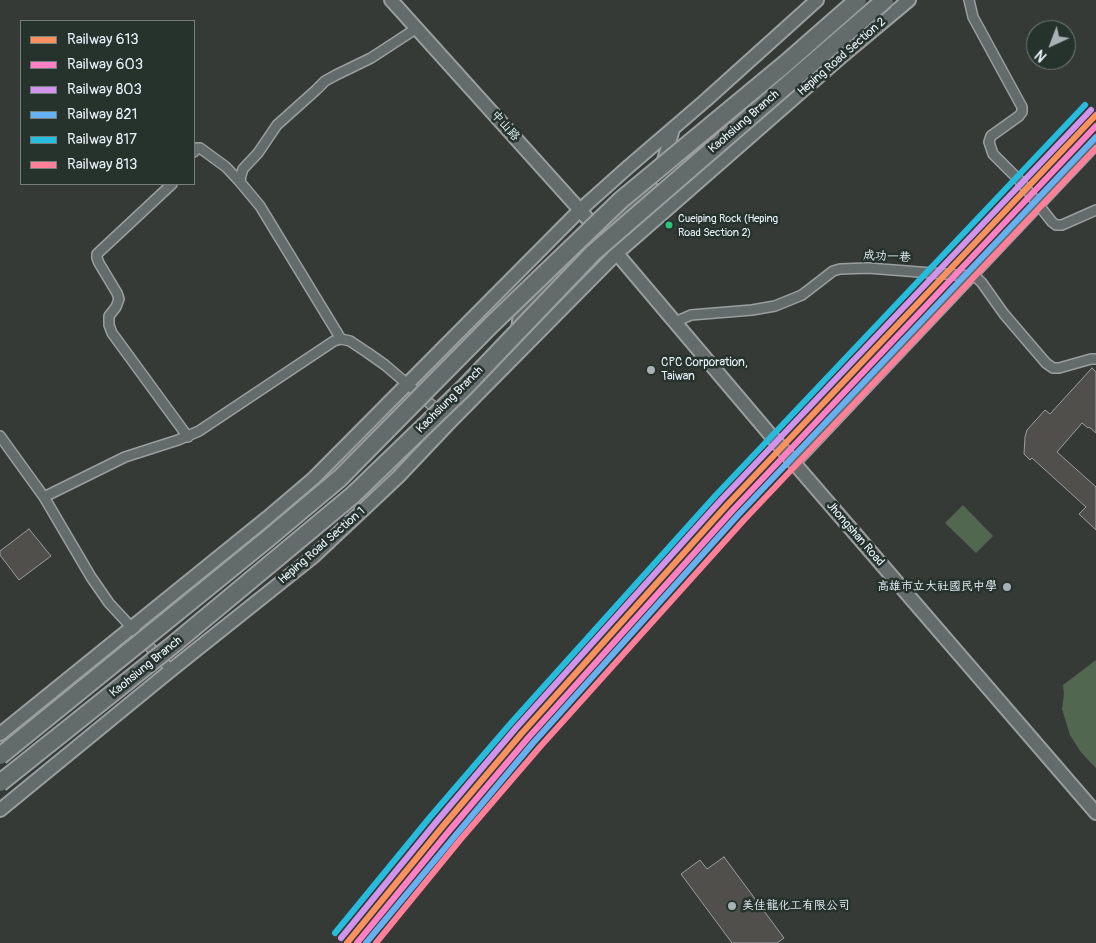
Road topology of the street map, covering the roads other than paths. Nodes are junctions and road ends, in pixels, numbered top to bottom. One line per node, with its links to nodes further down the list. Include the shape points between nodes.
1 (391, 0): 7 (street, 中山路)
2 (817, 0): 8 (street)
3 (858, 0): 32 (highway, Kaohsiung Branch, bridge, via 621,200 491,325 340,478)
4 (885, 0): 33 (highway, Kaohsiung Branch, bridge, via 593,253 465,387 353,495)
5 (909, 0): 17 (street, Heping Road Section 2)
6 (969, 0): 13 (street, via 972,17 1022,107 1019,116 991,136 990,148)
7 (416, 28): 11 (street, via 371,58 325,81 277,125 244,169); 14 (street, 中山路)
8 (673, 129): 14 (street); 16 (street, via 659,177)
9 (1096, 145): 13 (street)
10 (195, 151): 11 (street, via 200,148)
11 (240, 182): 20 (street, via 260,206)
12 (171, 185): 26 (street, via 97,258 119,299 109,316 112,333)
13 (1039, 205): 15 (street, via 1056,225); 18 (street)
14 (580, 210): 16 (street, 中山路); 23 (street)
15 (1096, 210)
16 (600, 233): 17 (street, 中山路); 21 (street, via 520,314)
17 (617, 253): 19 (street, Jhongshan Road); 21 (street, Heping Road Section 1)
18 (972, 276): 19 (street, 成功一巷, via 840,269 802,295 775,306 691,315); 22 (street, via 982,283 1046,363 1060,368); 27 (street)
19 (675, 322): 27 (street, Jhongshan Road)
20 (340, 339): 23 (street, via 350,341 368,353); 26 (street)
21 (514, 359): 24 (street, Heping Road Section 1)
22 (1096, 359)
23 (407, 384): 24 (street); 29 (street, via 314,478)
24 (451, 421): 30 (street, Heping Road Section 1, via 398,477 314,556)
25 (0, 436): 28 (street)
26 (188, 436): 28 (street, via 125,457)
27 (795, 464): 35 (street, Jhongshan Road)
28 (44, 497): 29 (street, via 91,577 109,603)
29 (132, 627): 30 (street); 31 (street)
30 (171, 670): 34 (street, Heping Road Section 1)
31 (0, 734)
32 (0, 756)
33 (0, 783)
34 (0, 810)
35 (1096, 813)

